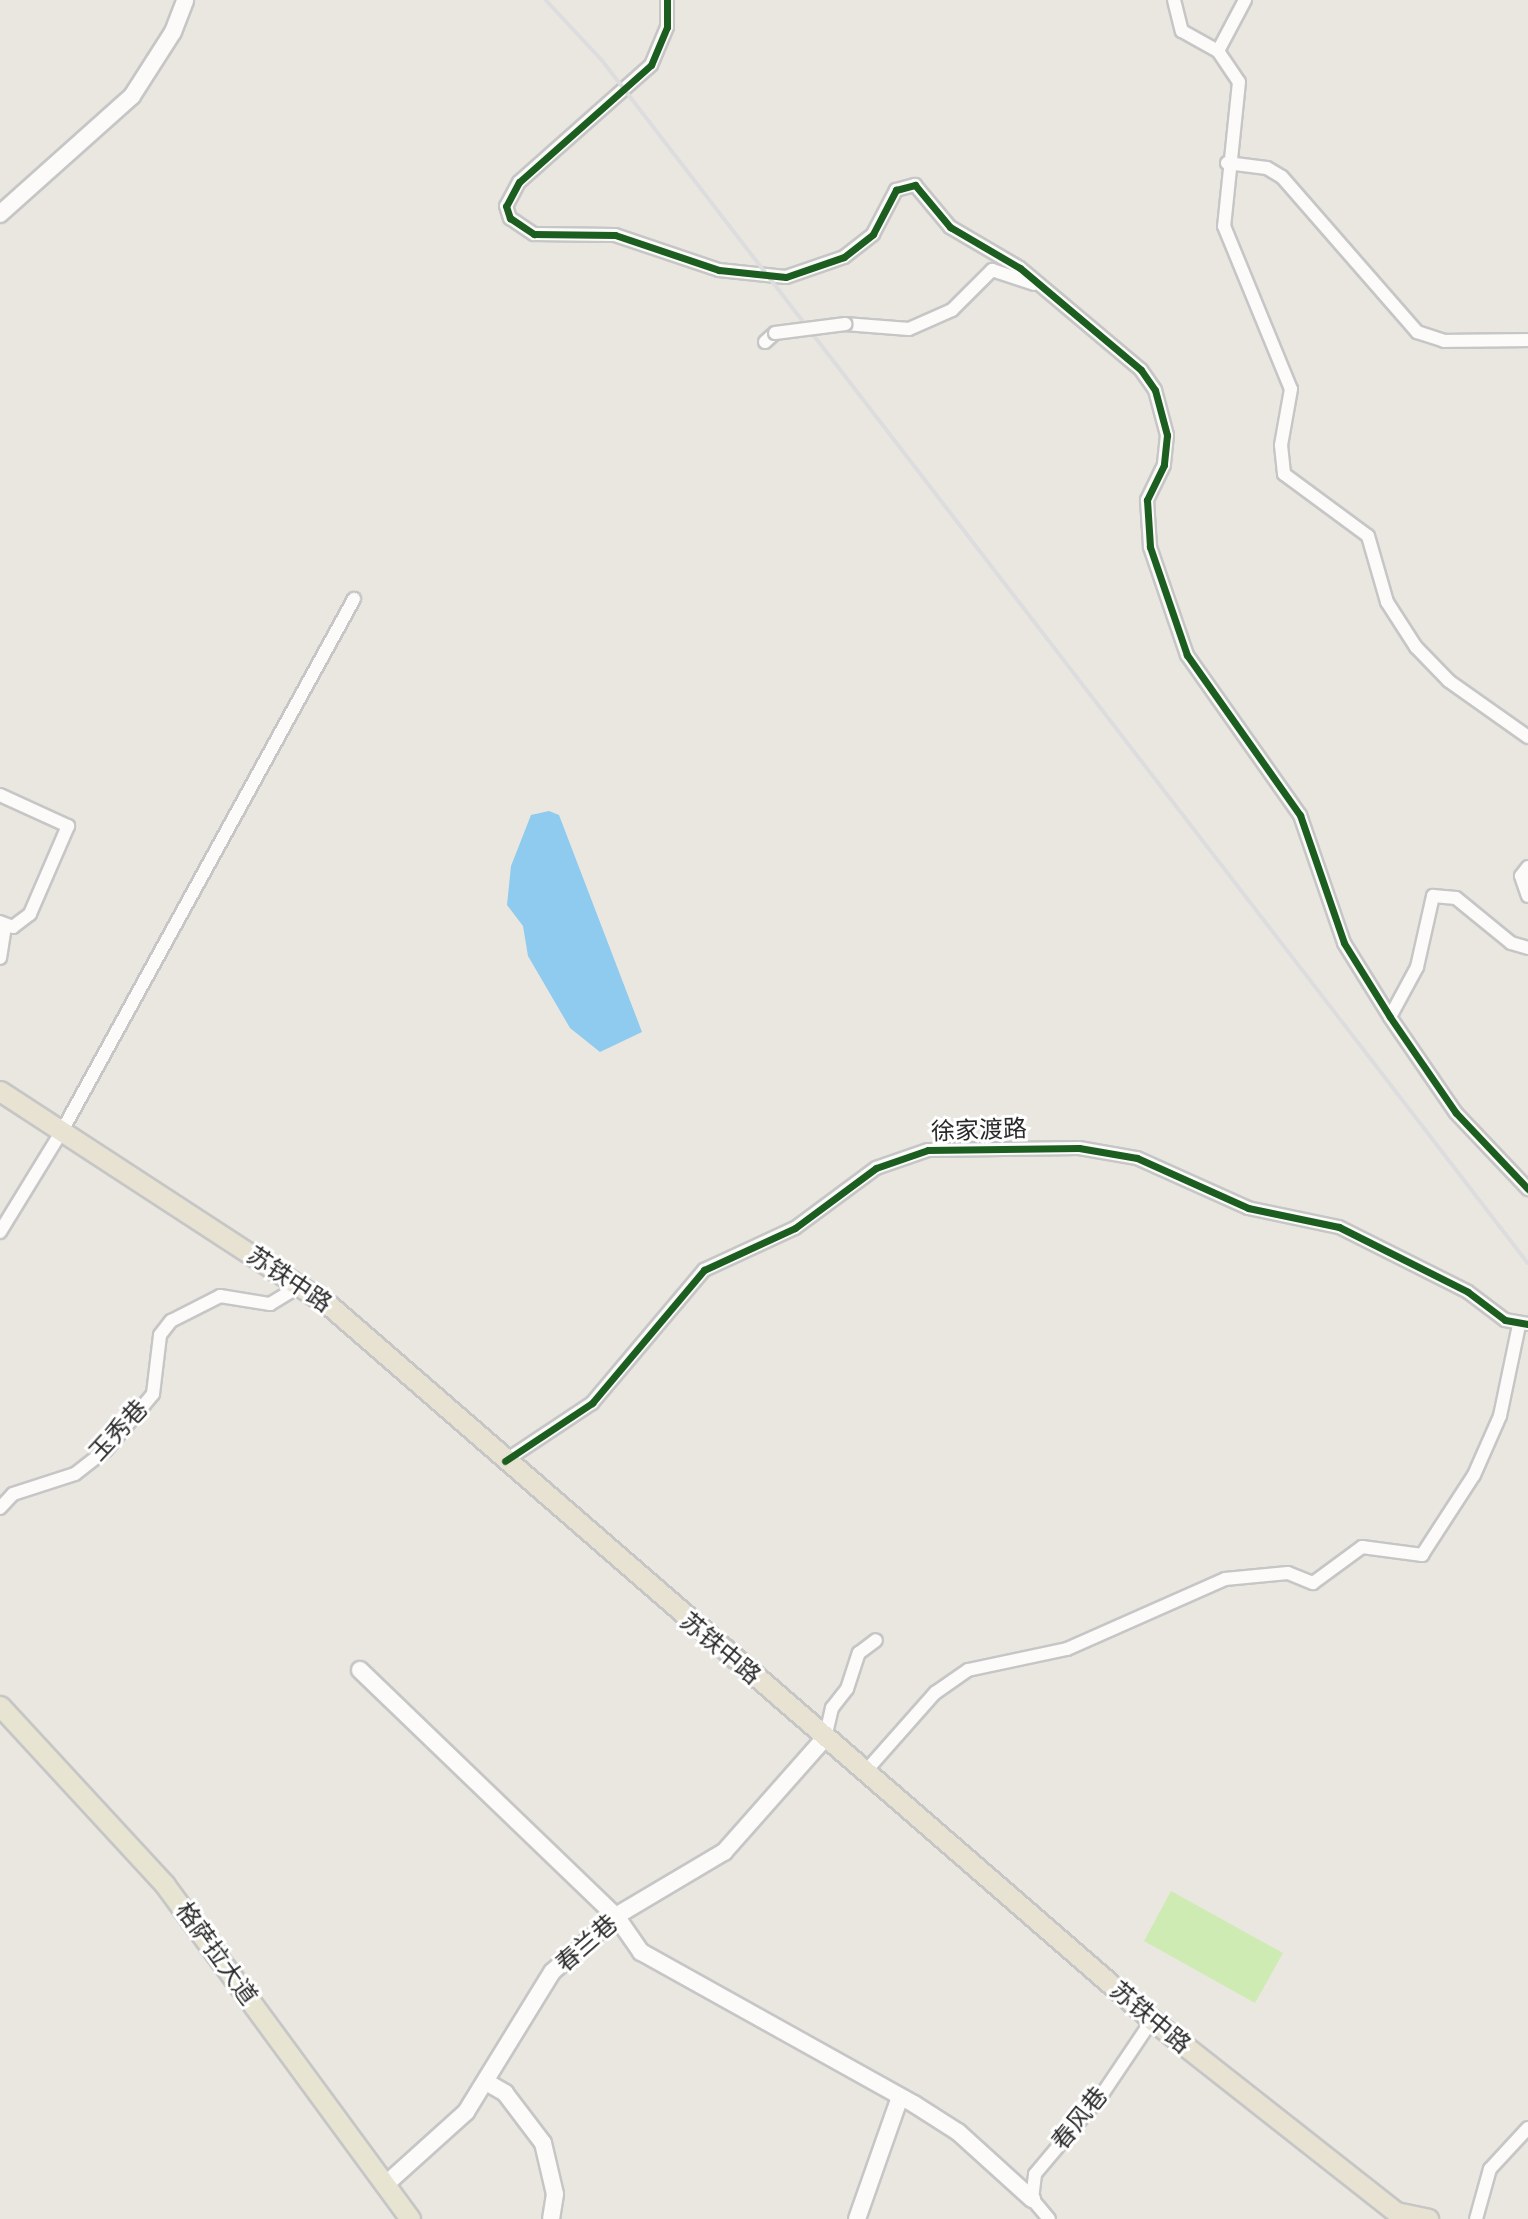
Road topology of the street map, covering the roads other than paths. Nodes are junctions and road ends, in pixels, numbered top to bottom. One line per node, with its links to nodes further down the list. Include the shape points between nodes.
1 (185, 0): 7 (street, via 173,32 132,96)
2 (667, 0): 8 (street, via 667,27 651,65 510,193 510,218 520,228 548,236 615,235 742,275 802,276 863,243 896,190 907,184 922,189 950,227)
3 (1174, 0): 5 (street, via 1182,31)
4 (1244, 0): 5 (street)
5 (1218, 51): 6 (street, via 1238,82 1238,126)
6 (1227, 163): 10 (street, via 1267,168 1282,177 1417,332 1444,341); 12 (street, via 1222,200 1227,237 1291,389 1281,446 1284,474 1368,536 1387,602 1416,647 1449,681)
7 (0, 214)
8 (1047, 290): 9 (street, bridge, via 992,270 952,310 909,329 845,324); 21 (street, via 1141,370 1155,390 1167,446 1147,500 1149,534 1180,640 1300,816 1344,943)
9 (770, 338)
10 (1528, 340)
11 (354, 599): 23 (street)
12 (1528, 737)
13 (0, 795): 16 (street, via 68,826 30,914)
14 (1528, 867): 15 (street, via 1521,876)
15 (1528, 896)
16 (2, 924): 20 (street)
17 (1511, 943): 18 (street); 19 (street); 21 (street, via 1457,898 1433,896 1417,967)
18 (1528, 948)
19 (1528, 957)
20 (0, 958)
21 (1391, 1017): 24 (street, via 1456,1113)
22 (0, 1091): 23 (highway, 苏铁中路)
23 (62, 1132): 25 (street); 26 (highway, 苏铁中路)
24 (1528, 1189)
25 (0, 1232)
26 (300, 1286): 28 (highway, 苏铁中路); 29 (street, 玉秀巷, via 270,1304 220,1296 171,1321 160,1335 153,1394 106,1450 75,1474 13,1494)
27 (1524, 1330): 28 (street, 徐家渡路, via 1339,1227 1237,1204 1137,1158 1079,1147 928,1150 876,1168 795,1228 704,1270 592,1403); 34 (street, via 1500,1416 1474,1475 1422,1555 1362,1547 1313,1583 1287,1573 1224,1579 1068,1649 968,1670 935,1693)
28 (505, 1461): 33 (highway, 苏铁中路)
29 (0, 1508)
30 (876, 1640): 33 (street, via 859,1653 847,1689 832,1708)
31 (359, 1670): 35 (street)
32 (0, 1706): 40 (main road, 格萨拉大道, via 165,1885)
33 (825, 1738): 34 (highway, 苏铁中路); 35 (street, 春兰巷, via 724,1852)
34 (865, 1772): 36 (highway, 苏铁中路)
35 (616, 1916): 37 (street, 春兰巷, via 552,1972); 38 (street, via 640,1952)
36 (1152, 2020): 41 (street, 春风巷, via 1035,2174); 42 (highway, 苏铁中路)
37 (488, 2083): 40 (street, 春兰巷, via 440,2138); 44 (street, via 505,2092 542,2143 555,2194)
38 (900, 2097): 41 (street, via 958,2132); 45 (street)
39 (1528, 2128): 48 (street, via 1490,2169)
40 (385, 2185): 43 (main road, 格萨拉大道)
41 (1032, 2199): 46 (street)
42 (1397, 2216): 47 (highway, 苏铁中路)
43 (410, 2219)
44 (551, 2219)
45 (857, 2219)
46 (1049, 2219)
47 (1428, 2219)
48 (1476, 2219)

